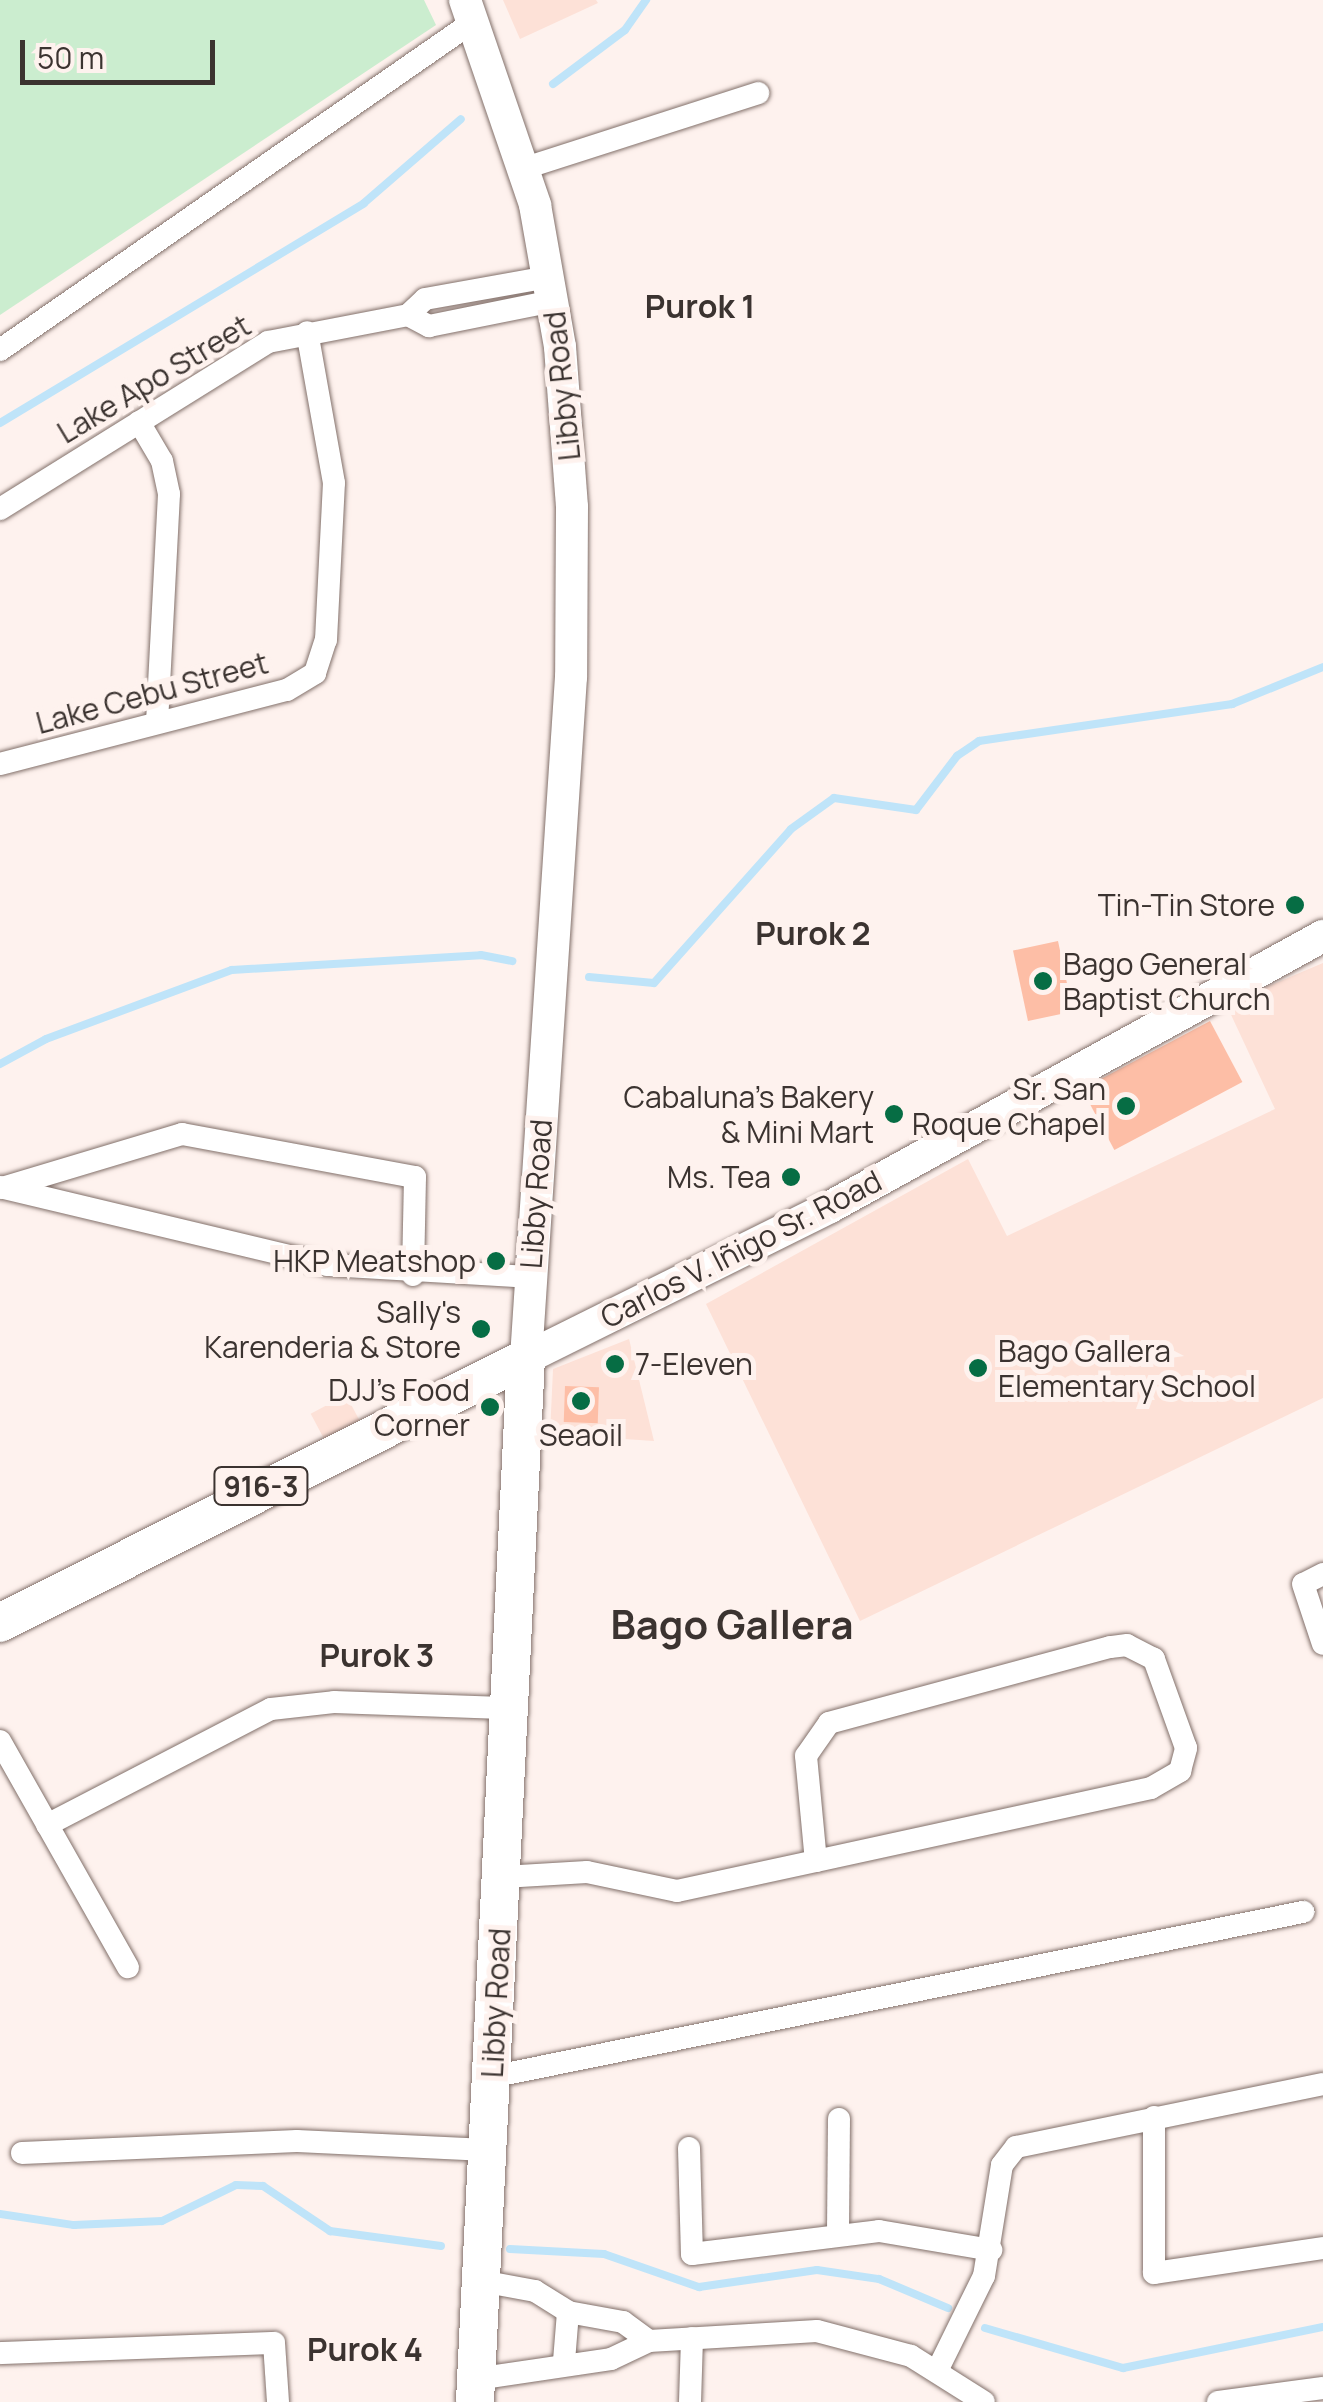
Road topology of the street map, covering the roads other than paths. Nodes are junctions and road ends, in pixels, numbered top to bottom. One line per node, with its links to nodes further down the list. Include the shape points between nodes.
1 (470, 10): 3 (main road, Libby Road); 6 (street)
2 (758, 92): 3 (street)
3 (525, 168): 4 (main road, Libby Road)
4 (551, 289): 5 (street, Lake Apo Street, via 430,326 408,315); 14 (main road, Libby Road, via 574,592)
5 (307, 332): 7 (street, Lake Apo Street, via 268,342); 9 (street, Lake Cebu Street, via 334,483 326,640 315,673 287,690)
6 (0, 350)
7 (139, 422): 8 (street, Lake Apo Street); 9 (street, via 162,461 169,494)
8 (0, 509)
9 (157, 721): 10 (street, Lake Cebu Street)
10 (0, 764)
11 (1323, 936): 15 (main road, Carlos V. Iñigo Sr. Road, via 830,1207)
12 (1, 1188): 13 (street, via 328,1266); 13 (street, via 182,1134 415,1177)
13 (413, 1275): 14 (street)
14 (530, 1277): 15 (main road, Libby Road)
15 (526, 1358): 17 (main road, 916-3); 19 (main road, Libby Road)
16 (1323, 1574): 18 (street, via 1303,1584)
17 (0, 1623)
18 (1323, 1644)
19 (510, 1708): 21 (street, via 334,1702 271,1709); 23 (main road, Libby Road)
20 (0, 1741): 21 (street)
21 (47, 1826): 25 (street)
22 (816, 1861): 22 (street, via 1169,1779 1186,1748 1154,1659 1128,1646 1110,1647 829,1723 806,1756); 23 (street, via 677,1891 587,1872)
23 (503, 1877): 26 (main road, Libby Road)
24 (1303, 1912): 26 (street)
25 (128, 1967)
26 (491, 2077): 31 (main road, Libby Road)
27 (1323, 2084): 28 (street)
28 (1154, 2116): 34 (street, via 1154,2272); 35 (street, via 1028,2142 1008,2154)
29 (839, 2118): 33 (street)
30 (689, 2148): 33 (street, via 692,2254)
31 (487, 2150): 32 (street, via 296,2141); 36 (main road, Libby Road)
32 (22, 2153)
33 (838, 2232): 35 (street)
34 (1323, 2248)
35 (991, 2250): 42 (street, via 975,2302)
36 (482, 2282): 37 (street, via 534,2291); 44 (main road, Libby Road)
37 (568, 2312): 39 (street, via 614,2319); 41 (street)
38 (692, 2338): 39 (street); 42 (street, via 848,2334); 46 (street)
39 (649, 2341): 41 (street, via 611,2360)
40 (0, 2352): 45 (street, via 274,2343)
41 (564, 2361): 44 (street)
42 (937, 2371): 47 (street)
43 (1323, 2388): 48 (street)
44 (475, 2391)
45 (278, 2402)
46 (690, 2402)
47 (984, 2402)
48 (1218, 2402)

